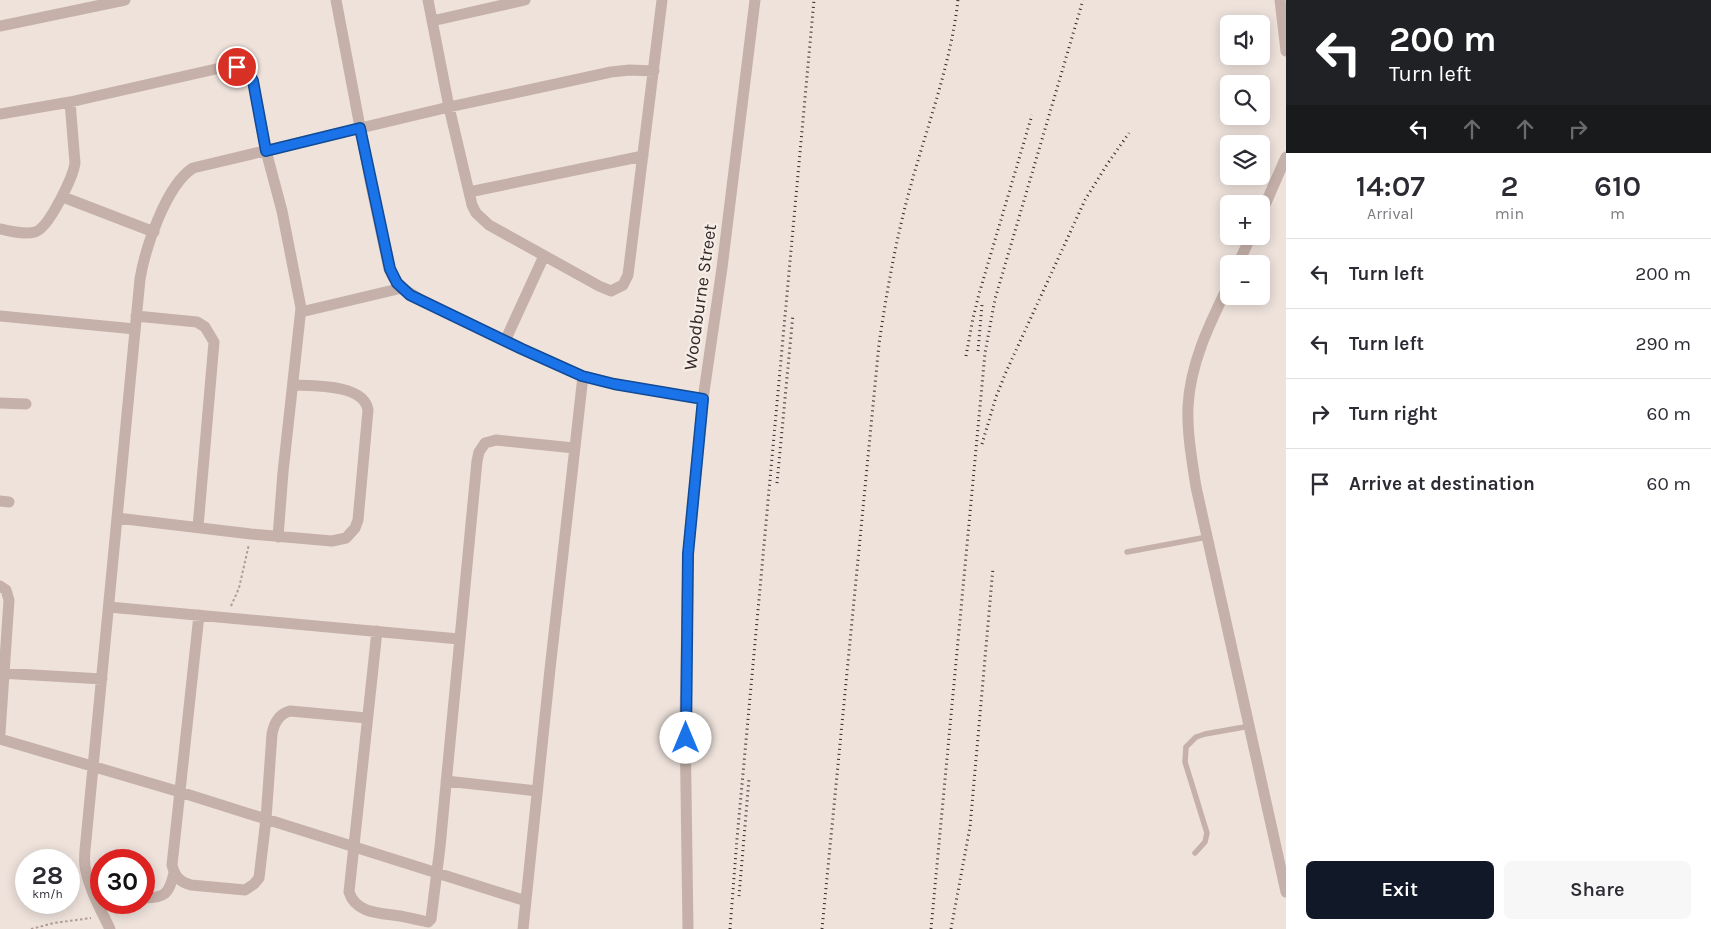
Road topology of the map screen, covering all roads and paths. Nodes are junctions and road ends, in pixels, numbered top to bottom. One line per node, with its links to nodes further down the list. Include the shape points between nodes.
1 (126, 0): 9 (street)
2 (336, 0): 15 (street)
3 (428, 0): 8 (street)
4 (525, 0): 8 (street)
5 (662, 0): 11 (street)
6 (755, 0): 34 (street, Woodburne Street)
7 (1280, 0): 10 (street)
8 (432, 21): 13 (street)
9 (0, 26)
10 (1286, 52)
11 (654, 71): 13 (street, via 611,72); 17 (street)
12 (70, 102): 14 (street); 16 (street, via 229,66 237,67 249,73 253,81); 21 (street, via 76,163)
13 (449, 107): 15 (street); 19 (street)
14 (0, 114)
15 (360, 128): 16 (street); 25 (street, via 390,269)
16 (266, 151): 23 (street, via 193,168 186,173 173,190); 27 (street, via 282,211)
17 (643, 156): 19 (street); 24 (street, via 628,275 623,285 611,291)
18 (1286, 157): 20 (street)
19 (469, 192): 24 (street, via 472,205 482,220)
20 (1269, 195)
21 (63, 197): 22 (street, via 36,232); 23 (street)
22 (0, 229)
23 (154, 232): 29 (street, via 142,268)
24 (544, 256): 31 (street)
25 (402, 288): 27 (street); 31 (street)
26 (1220, 303): 42 (street, via 1198,355 1188,408 1196,487)
27 (301, 312): 33 (street)
28 (0, 316): 30 (street)
29 (136, 316): 30 (street); 39 (street, via 197,322 205,327 214,342)
30 (135, 329): 38 (street)
31 (505, 341): 32 (street)
32 (582, 376): 34 (street); 37 (street)
33 (293, 385): 41 (street); 41 (street, via 345,390 358,394 368,405 358,520 346,538 332,541)
34 (703, 399): 73 (street, Woodburne Street, via 688,554 685,719)
35 (0, 403): 36 (street)
36 (26, 404)
37 (574, 448): 49 (street, via 496,440 482,446 477,461); 58 (street)
38 (117, 518): 39 (street); 45 (street)
39 (198, 527): 40 (street)
40 (250, 534): 41 (street); 47 (path, via 239,588)
41 (278, 537)
42 (1208, 537): 43 (lane); 53 (street)
43 (1127, 552)
44 (0, 586): 50 (street, via 9,594)
45 (109, 607): 46 (street); 51 (street)
46 (199, 615): 47 (street); 59 (street)
47 (226, 618): 48 (street)
48 (377, 631): 49 (street); 52 (street)
49 (458, 639): 57 (street)
50 (3, 673): 51 (street); 54 (street)
51 (102, 679): 56 (street)
52 (368, 718): 60 (street, via 290,711 281,715 272,734); 61 (street)
53 (1250, 726): 62 (lane, via 1205,734 1186,748 1184,762 1206,833 1205,842); 66 (street)
54 (0, 733)
55 (0, 740): 56 (street)
56 (93, 766): 59 (street); 65 (street, via 84,861)
57 (446, 781): 58 (street); 63 (street)
58 (537, 791): 68 (street)
59 (180, 792): 60 (street); 64 (street, via 172,865)
60 (266, 818): 61 (street); 64 (street, via 261,874 257,882 245,890 191,885 178,879)
61 (354, 846): 63 (street); 63 (street, via 349,892 355,904 370,912 428,922)
62 (1195, 853)
63 (437, 872): 68 (street)
64 (174, 873): 67 (street, via 167,892)
65 (90, 885)
66 (1286, 892)
67 (155, 898)
68 (526, 900): 72 (street)
69 (104, 916): 70 (path); 71 (street)
70 (31, 929)
71 (110, 929)
72 (523, 929)
73 (688, 929)

